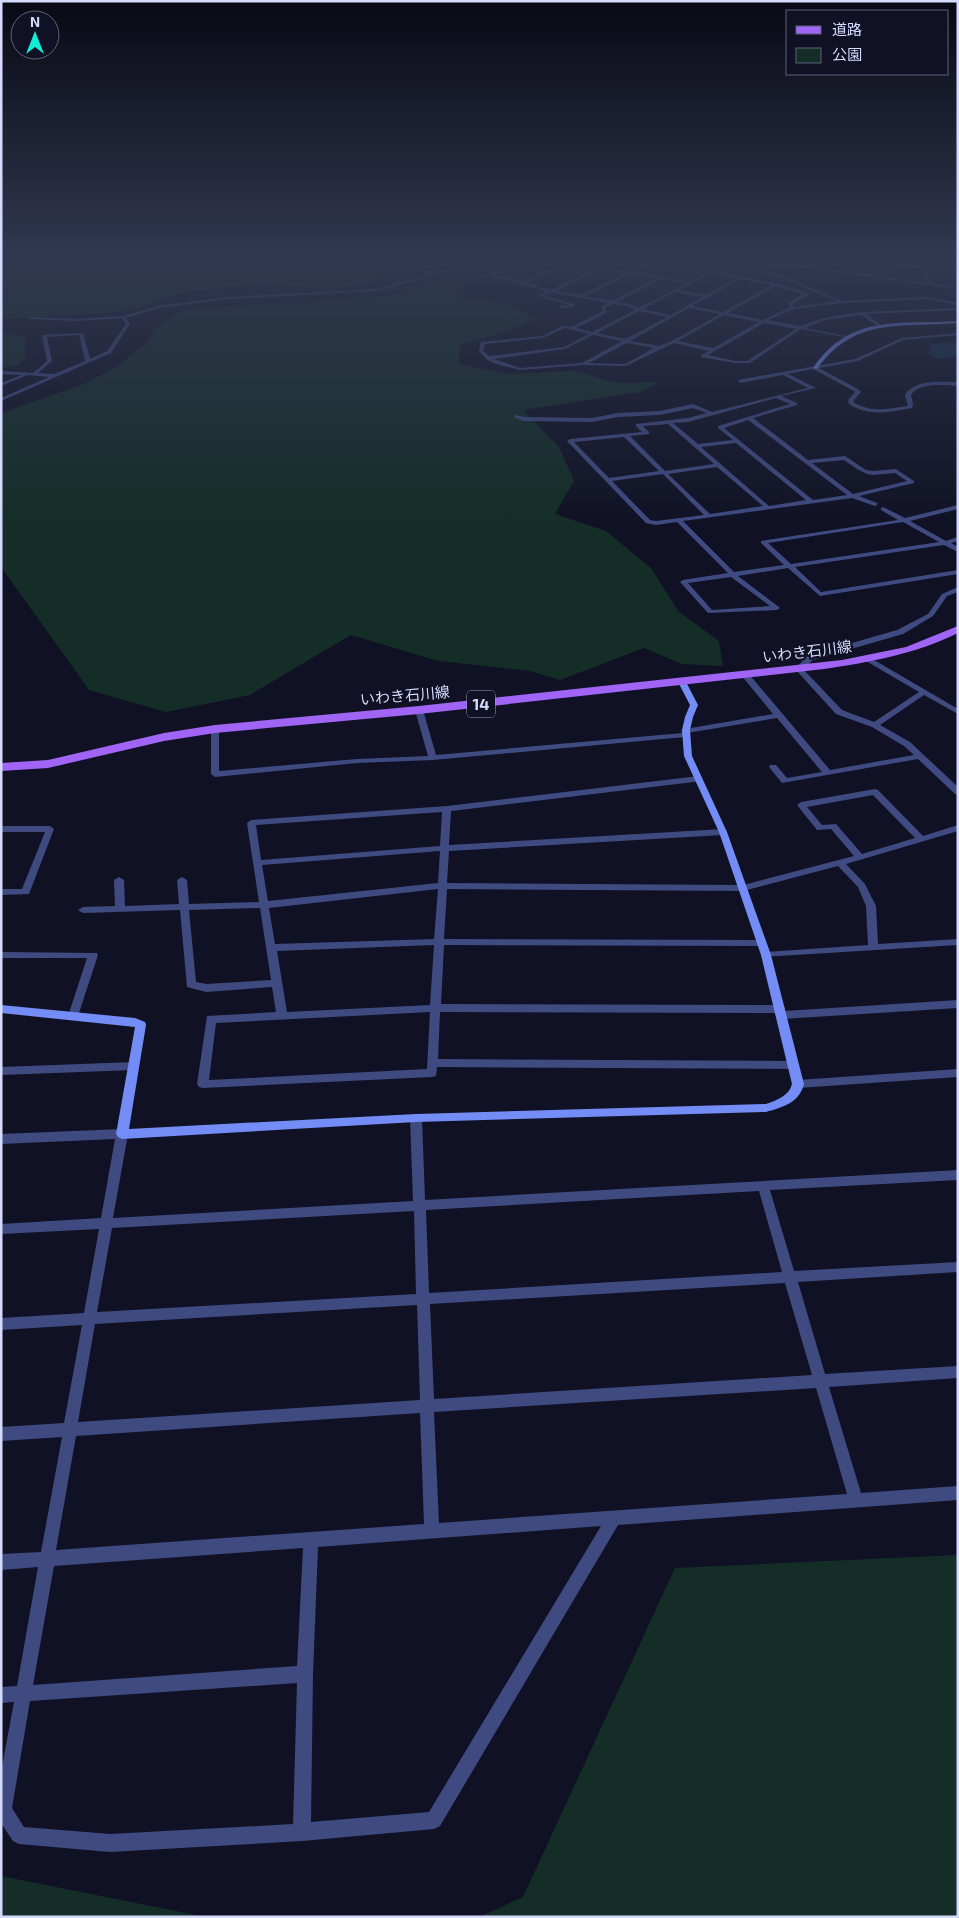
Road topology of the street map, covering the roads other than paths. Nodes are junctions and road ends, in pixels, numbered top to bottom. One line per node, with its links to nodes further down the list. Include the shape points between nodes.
1 (47, 347): 21 (street, via 50,361)
2 (84, 347): 17 (street)
3 (114, 347): 17 (street)
4 (482, 347): 16 (street, via 481,354)
5 (568, 347): 16 (street)
6 (616, 347): 18 (street)
7 (652, 347): 14 (street)
8 (663, 347): 14 (street)
9 (696, 347): 15 (street)
10 (719, 347): 15 (street)
11 (772, 347): 15 (street, via 748,362 703,356)
12 (835, 347): 19 (street, via 824,354)
13 (886, 347): 19 (street, via 856,360)
14 (659, 348): 18 (street, via 626,365)
15 (713, 350)
16 (488, 358): 18 (street, via 520,368)
17 (88, 362): 23 (street)
18 (584, 364)
19 (815, 368): 22 (street); 25 (street, via 856,390 852,404 872,412 910,407 908,396 918,388)
20 (1, 373): 21 (street)
21 (31, 373): 23 (street); 26 (street)
22 (785, 374): 24 (street); 27 (street, via 813,388)
23 (55, 376): 28 (street)
24 (740, 381)
25 (958, 384)
26 (1, 385)
27 (776, 396): 29 (street); 31 (street, via 795,404)
28 (1, 400)
29 (711, 413): 30 (street, via 694,406 592,420 524,419); 32 (street)
30 (516, 416)
31 (749, 418): 34 (street, via 720,426); 36 (street)
32 (669, 422): 33 (street, via 638,425 647,433); 35 (street)
33 (625, 436): 38 (street); 39 (street, via 570,441)
34 (738, 441): 35 (street); 41 (street)
35 (697, 446): 37 (street)
36 (808, 462): 40 (street); 40 (street, via 845,458 864,473 896,471 912,482)
37 (719, 465): 38 (street); 44 (street)
38 (664, 473): 39 (street); 46 (street)
39 (608, 480): 47 (street, via 648,522)
40 (852, 496): 41 (street); 42 (street)
41 (812, 502): 44 (street)
42 (875, 504)
43 (958, 507): 48 (street)
44 (768, 508): 46 (street)
45 (883, 509): 48 (street)
46 (709, 516): 47 (street)
47 (678, 520): 54 (street)
48 (906, 520): 50 (street); 52 (street, via 763,542)
49 (958, 540): 50 (street)
50 (945, 543): 51 (street); 52 (street)
51 (958, 550)
52 (790, 566): 53 (street, via 820,594); 54 (street)
53 (958, 572)
54 (733, 575): 54 (street, via 762,597 777,608 710,612 683,582)
55 (958, 589): 58 (street, via 944,595 931,614 900,632 810,658)
56 (958, 629): 57 (main road, いわき石川線 / 14, via 930,643)
57 (869, 659): 58 (main road, いわき石川線 / 14); 61 (street)
58 (799, 669): 59 (main road, いわき石川線 / 14); 67 (street, via 839,712)
59 (745, 675): 60 (main road, いわき石川線 / 14); 66 (street)
60 (682, 682): 64 (main road, いわき石川線 / 14); 69 (street, via 694,705)
61 (924, 692): 63 (street); 67 (street)
62 (958, 702): 63 (street)
63 (948, 706): 65 (street)
64 (419, 710): 68 (main road, いわき石川線 / 14); 71 (street)
65 (958, 712)
66 (779, 715): 69 (street); 74 (street)
67 (875, 725): 70 (street)
68 (215, 729): 71 (street, via 215,774); 72 (main road, いわき石川線 / 14, via 164,737 48,764)
69 (685, 733): 71 (street); 75 (street, via 688,756)
70 (921, 756): 74 (street); 76 (street)
71 (433, 758)
72 (1, 767)
73 (773, 767): 74 (street, via 786,781)
74 (828, 773)
75 (700, 779): 77 (street); 80 (street)
76 (958, 792)
77 (447, 809): 82 (street); 84 (street, via 251,823)
78 (958, 828): 81 (street)
79 (1, 829): 90 (street, via 50,829 26,892)
80 (723, 832): 82 (street); 89 (street)
81 (921, 839): 83 (street); 83 (street, via 874,792 801,805 820,828 833,826)
82 (444, 848): 84 (street); 88 (street)
83 (860, 857): 85 (street)
84 (257, 863): 91 (street)
85 (840, 863): 89 (street); 98 (street, via 862,886 871,906)
86 (119, 880): 93 (street)
87 (182, 880): 92 (street)
88 (442, 886): 89 (street); 91 (street); 95 (street)
89 (743, 888): 96 (street)
90 (1, 892)
91 (264, 904): 92 (street); 99 (street)
92 (184, 906): 93 (street); 102 (street, via 191,984 206,988)
93 (120, 908): 94 (street)
94 (83, 910)
95 (439, 942): 96 (street); 99 (street); 104 (street)
96 (762, 942): 101 (street)
97 (958, 942): 98 (street)
98 (872, 947): 101 (street)
99 (271, 948): 102 (street)
100 (1, 955): 107 (street, via 94,955)
101 (766, 955): 106 (street)
102 (277, 983): 108 (street)
103 (958, 1004): 106 (street)
104 (435, 1008): 106 (street); 108 (street); 109 (street)
105 (1, 1009): 107 (street)
106 (781, 1012): 110 (street)
107 (73, 1016): 111 (street, via 141,1025)
108 (282, 1016): 109 (street, via 211,1018 203,1084 432,1072)
109 (432, 1063): 110 (street)
110 (793, 1065): 114 (street)
111 (134, 1066): 112 (street); 116 (street)
112 (1, 1071)
113 (958, 1073): 114 (street)
114 (798, 1084): 115 (street, via 797,1091 784,1102 766,1108)
115 (416, 1118): 116 (street); 120 (street)
116 (122, 1134): 117 (street); 121 (street)
117 (1, 1139)
118 (958, 1175): 119 (street)
119 (763, 1186): 120 (street); 124 (street)
120 (420, 1206): 121 (street); 125 (street)
121 (107, 1223): 122 (street); 126 (street)
122 (1, 1229)
123 (958, 1267): 124 (street)
124 (790, 1277): 125 (street); 129 (street)
125 (423, 1299): 126 (street); 130 (street)
126 (90, 1319): 127 (street); 131 (street)
127 (1, 1324)
128 (958, 1372): 129 (street)
129 (821, 1380): 130 (street); 134 (street)
130 (427, 1406): 131 (street); 136 (street)
131 (70, 1429): 132 (street); 138 (street)
132 (1, 1434)
133 (958, 1494): 134 (street)
134 (856, 1501): 135 (street)
135 (614, 1518): 136 (street); 143 (street, via 434,1820)
136 (432, 1531): 137 (street)
137 (311, 1540): 138 (street); 140 (street)
138 (47, 1558): 139 (street); 141 (street)
139 (1, 1562)
140 (305, 1674): 141 (street); 143 (street)
141 (23, 1693): 142 (street); 143 (street, via 3,1810 19,1835 110,1844)
142 (1, 1695)
143 (302, 1832)

